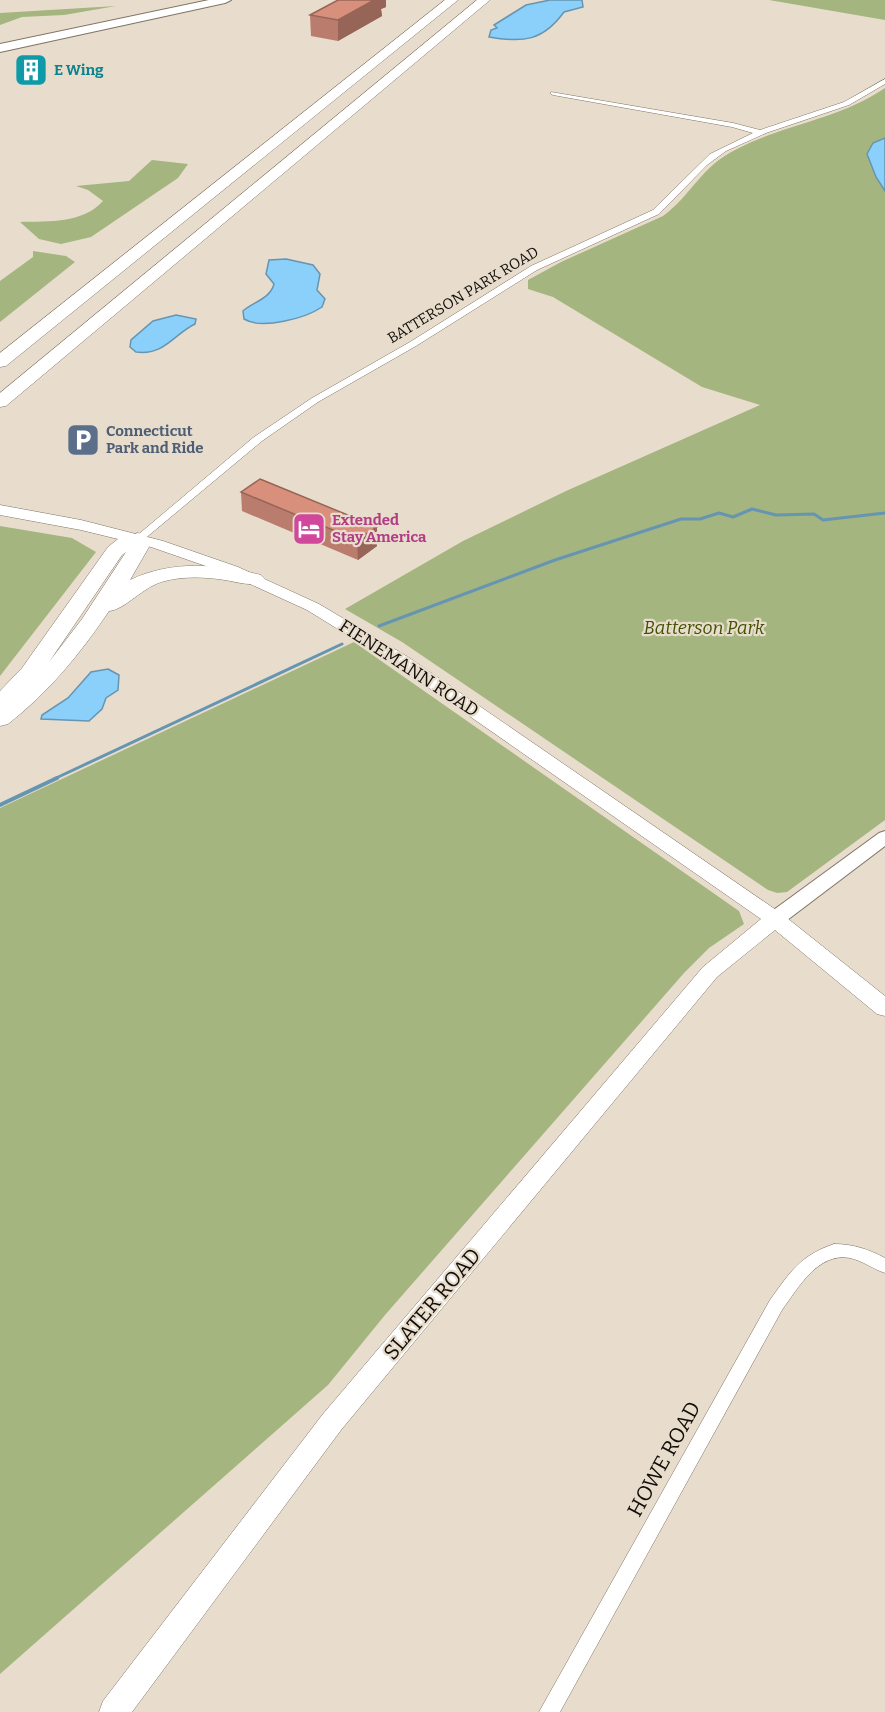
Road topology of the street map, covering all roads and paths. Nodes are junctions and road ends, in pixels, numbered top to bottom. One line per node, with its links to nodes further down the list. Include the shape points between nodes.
1 (225, 0): 4 (highway)
2 (452, 0): 8 (highway)
3 (484, 0): 9 (highway)
4 (0, 48)
5 (885, 81): 7 (street, BATTERSON PARK ROAD, via 834,109)
6 (553, 93): 7 (street)
7 (760, 133): 11 (street, BATTERSON PARK ROAD, via 703,162 656,212 520,276 293,414 251,444)
8 (0, 362)
9 (0, 402)
10 (0, 510): 11 (main road, FIENEMANN ROAD)
11 (138, 539): 12 (main road, FIENEMANN ROAD); 13 (highway, via 138,550); 14 (highway, via 116,551 30,673)
12 (254, 579): 13 (highway, via 204,572 160,576 134,586); 17 (main road, FIENEMANN ROAD, via 313,607 394,656)
13 (93, 617): 15 (highway, via 52,674)
14 (0, 704)
15 (0, 719)
16 (885, 837): 17 (street)
17 (775, 919): 18 (main road, FIENEMANN ROAD); 20 (main road, SLATER ROAD, via 710,972 332,1422)
18 (885, 1008)
19 (885, 1266): 21 (street, HOWE ROAD, via 864,1254 840,1249 820,1256 776,1305)
20 (114, 1712)
21 (549, 1712)

